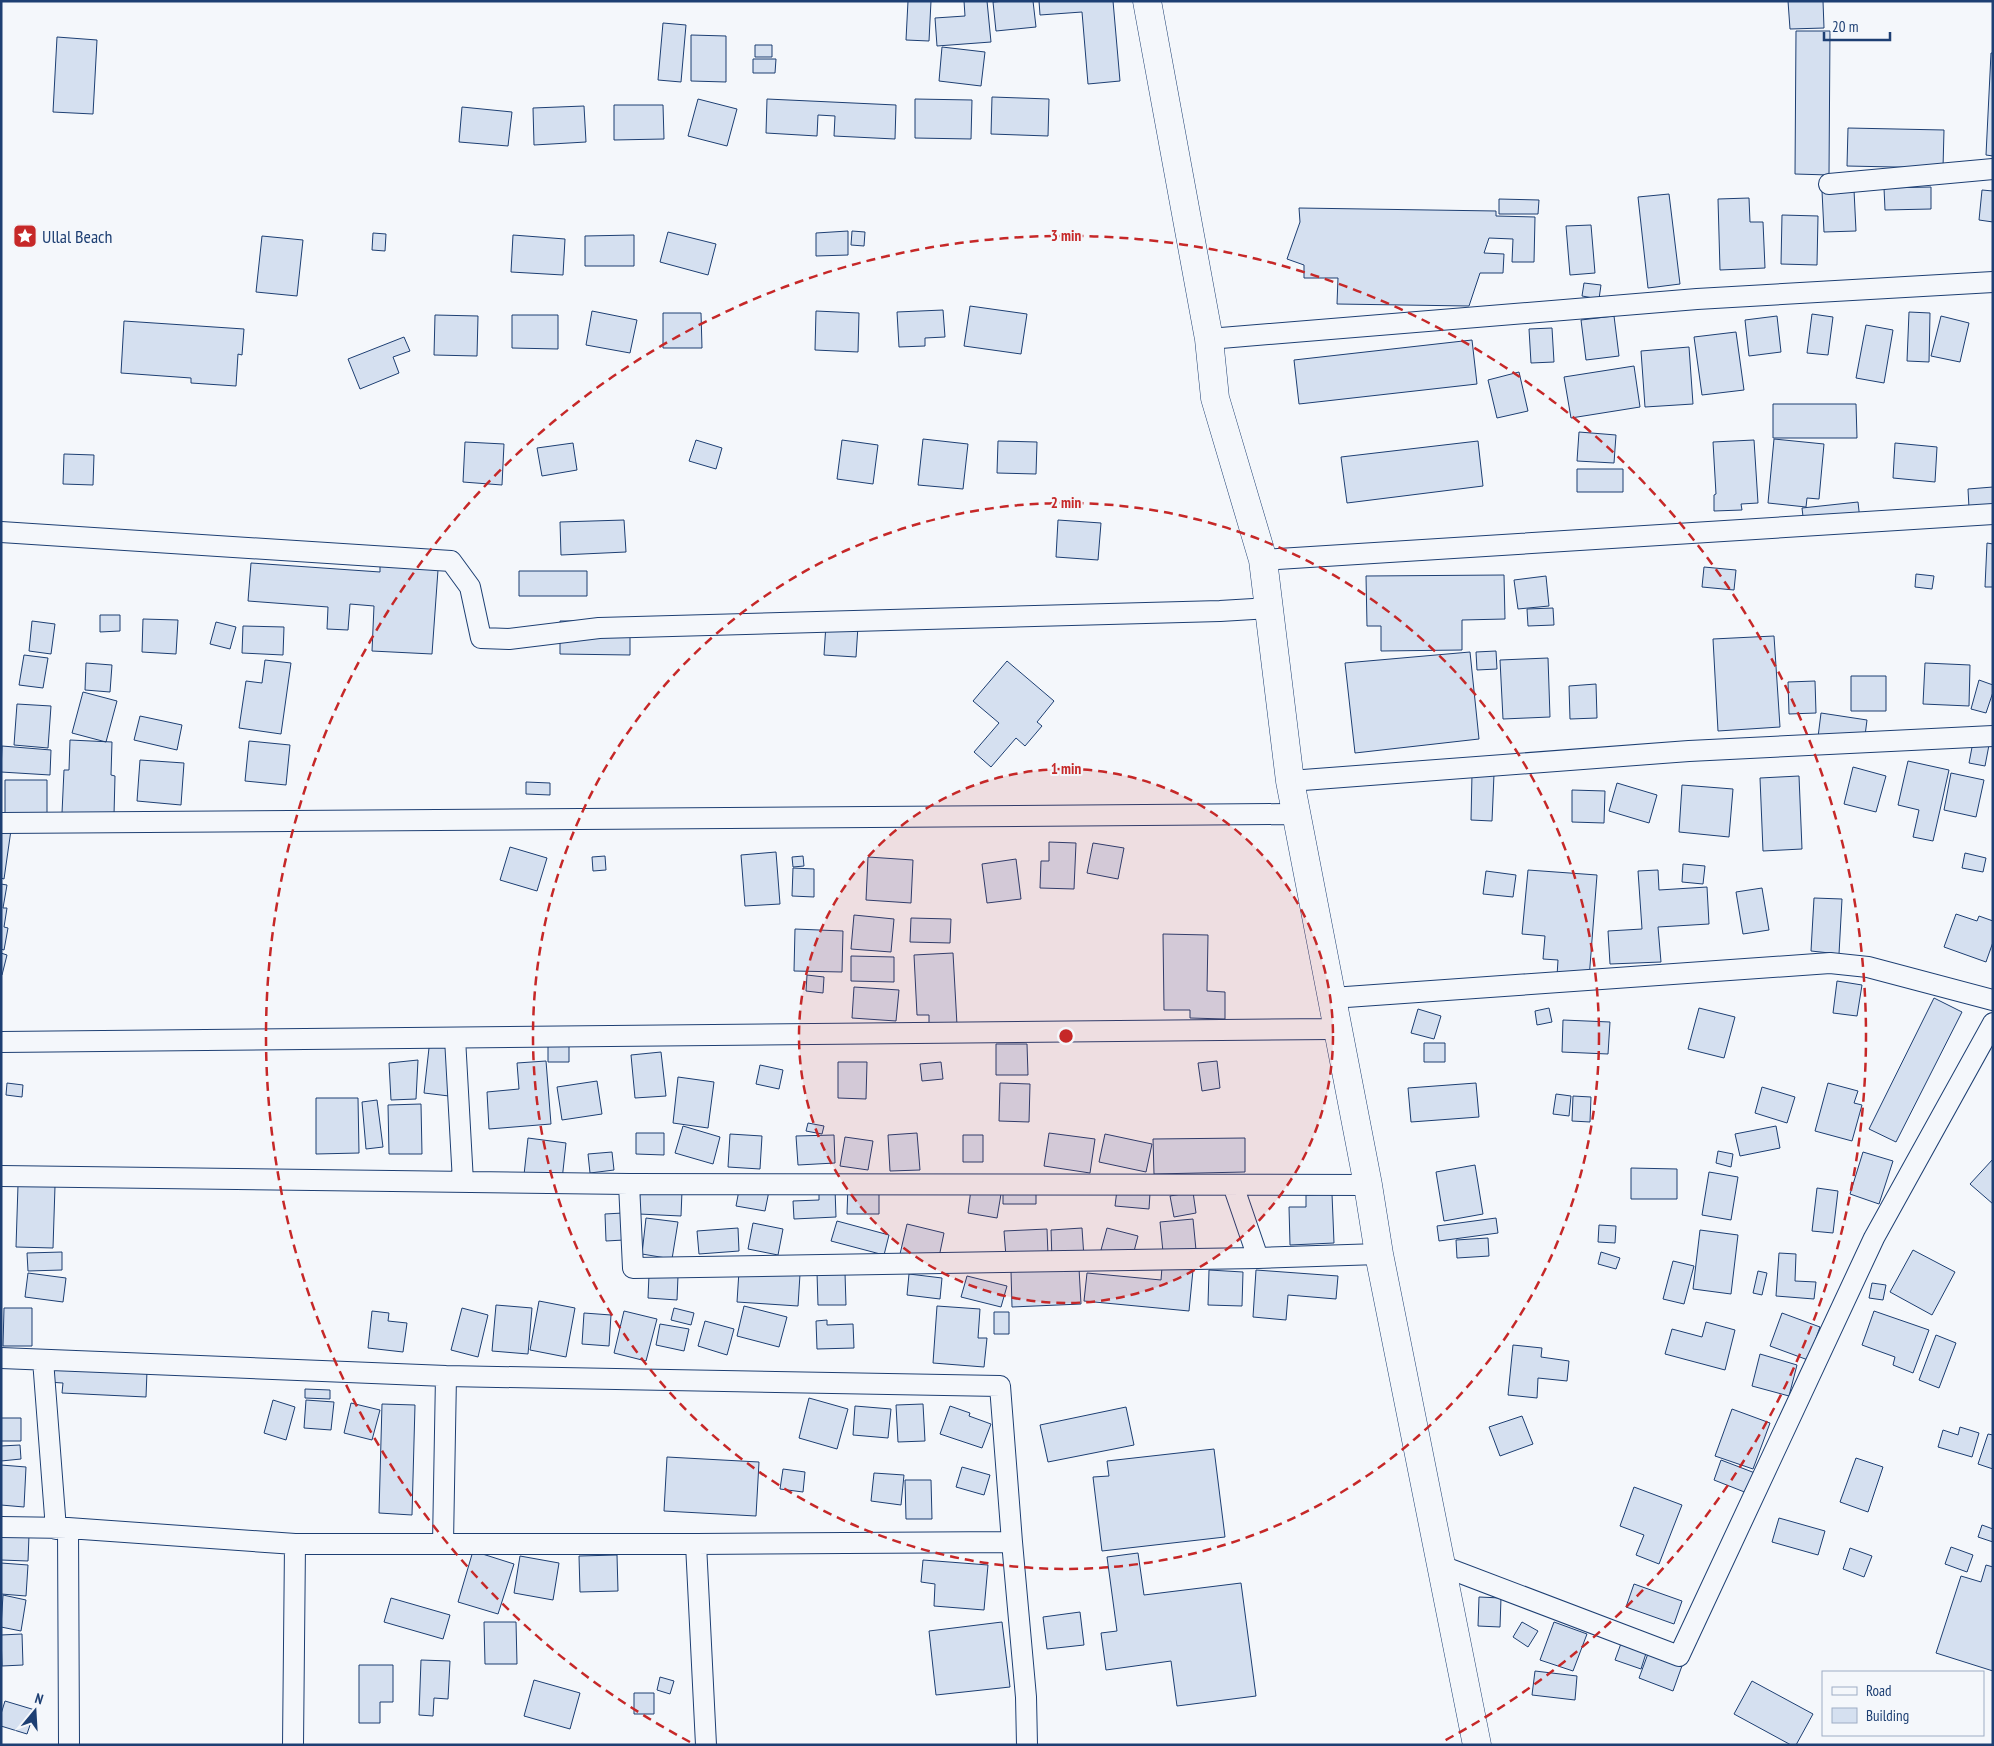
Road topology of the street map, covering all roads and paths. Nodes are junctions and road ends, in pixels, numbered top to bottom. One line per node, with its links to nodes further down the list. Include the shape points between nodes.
1 (1147, 1): 5 (street)
2 (1993, 169): 3 (street)
3 (1829, 184)
4 (1993, 282): 5 (street, via 1697,299)
5 (1209, 339): 8 (street, via 1216,398)
6 (1993, 514): 8 (street)
7 (1, 532): 9 (street, via 451,561 470,587 481,638 509,639 599,628)
8 (1263, 560): 9 (street)
9 (1270, 608): 11 (street)
10 (1993, 736): 11 (street, via 1689,751)
11 (1290, 781): 12 (street)
12 (1297, 816): 13 (street); 14 (street)
13 (1, 823)
14 (1332, 998): 15 (street, via 1830,963 1868,967); 17 (street)
15 (1993, 1000)
16 (1993, 1023): 36 (street, via 1874,1238 1678,1656)
17 (1338, 1027): 18 (street); 24 (street)
18 (455, 1038): 19 (street); 21 (street)
19 (1, 1042)
20 (1, 1176): 21 (street)
21 (463, 1182): 22 (street)
22 (629, 1184): 23 (street); 26 (street, via 633,1268)
23 (1232, 1185): 24 (street); 26 (street)
24 (1368, 1185): 25 (street)
25 (1379, 1254): 26 (street); 36 (street)
26 (1258, 1258)
27 (1, 1358): 28 (street)
28 (43, 1360): 29 (street); 31 (street)
29 (446, 1376): 32 (street, via 1000,1386); 33 (street)
30 (1, 1527): 31 (street)
31 (62, 1528): 34 (street); 37 (street)
32 (1012, 1542): 35 (street); 40 (street, via 1026,1697)
33 (443, 1543): 34 (street); 35 (street)
34 (295, 1544): 38 (street)
35 (696, 1544): 39 (street)
36 (1442, 1566): 41 (street)
37 (69, 1745)
38 (293, 1745)
39 (706, 1745)
40 (1027, 1745)
41 (1477, 1745)

